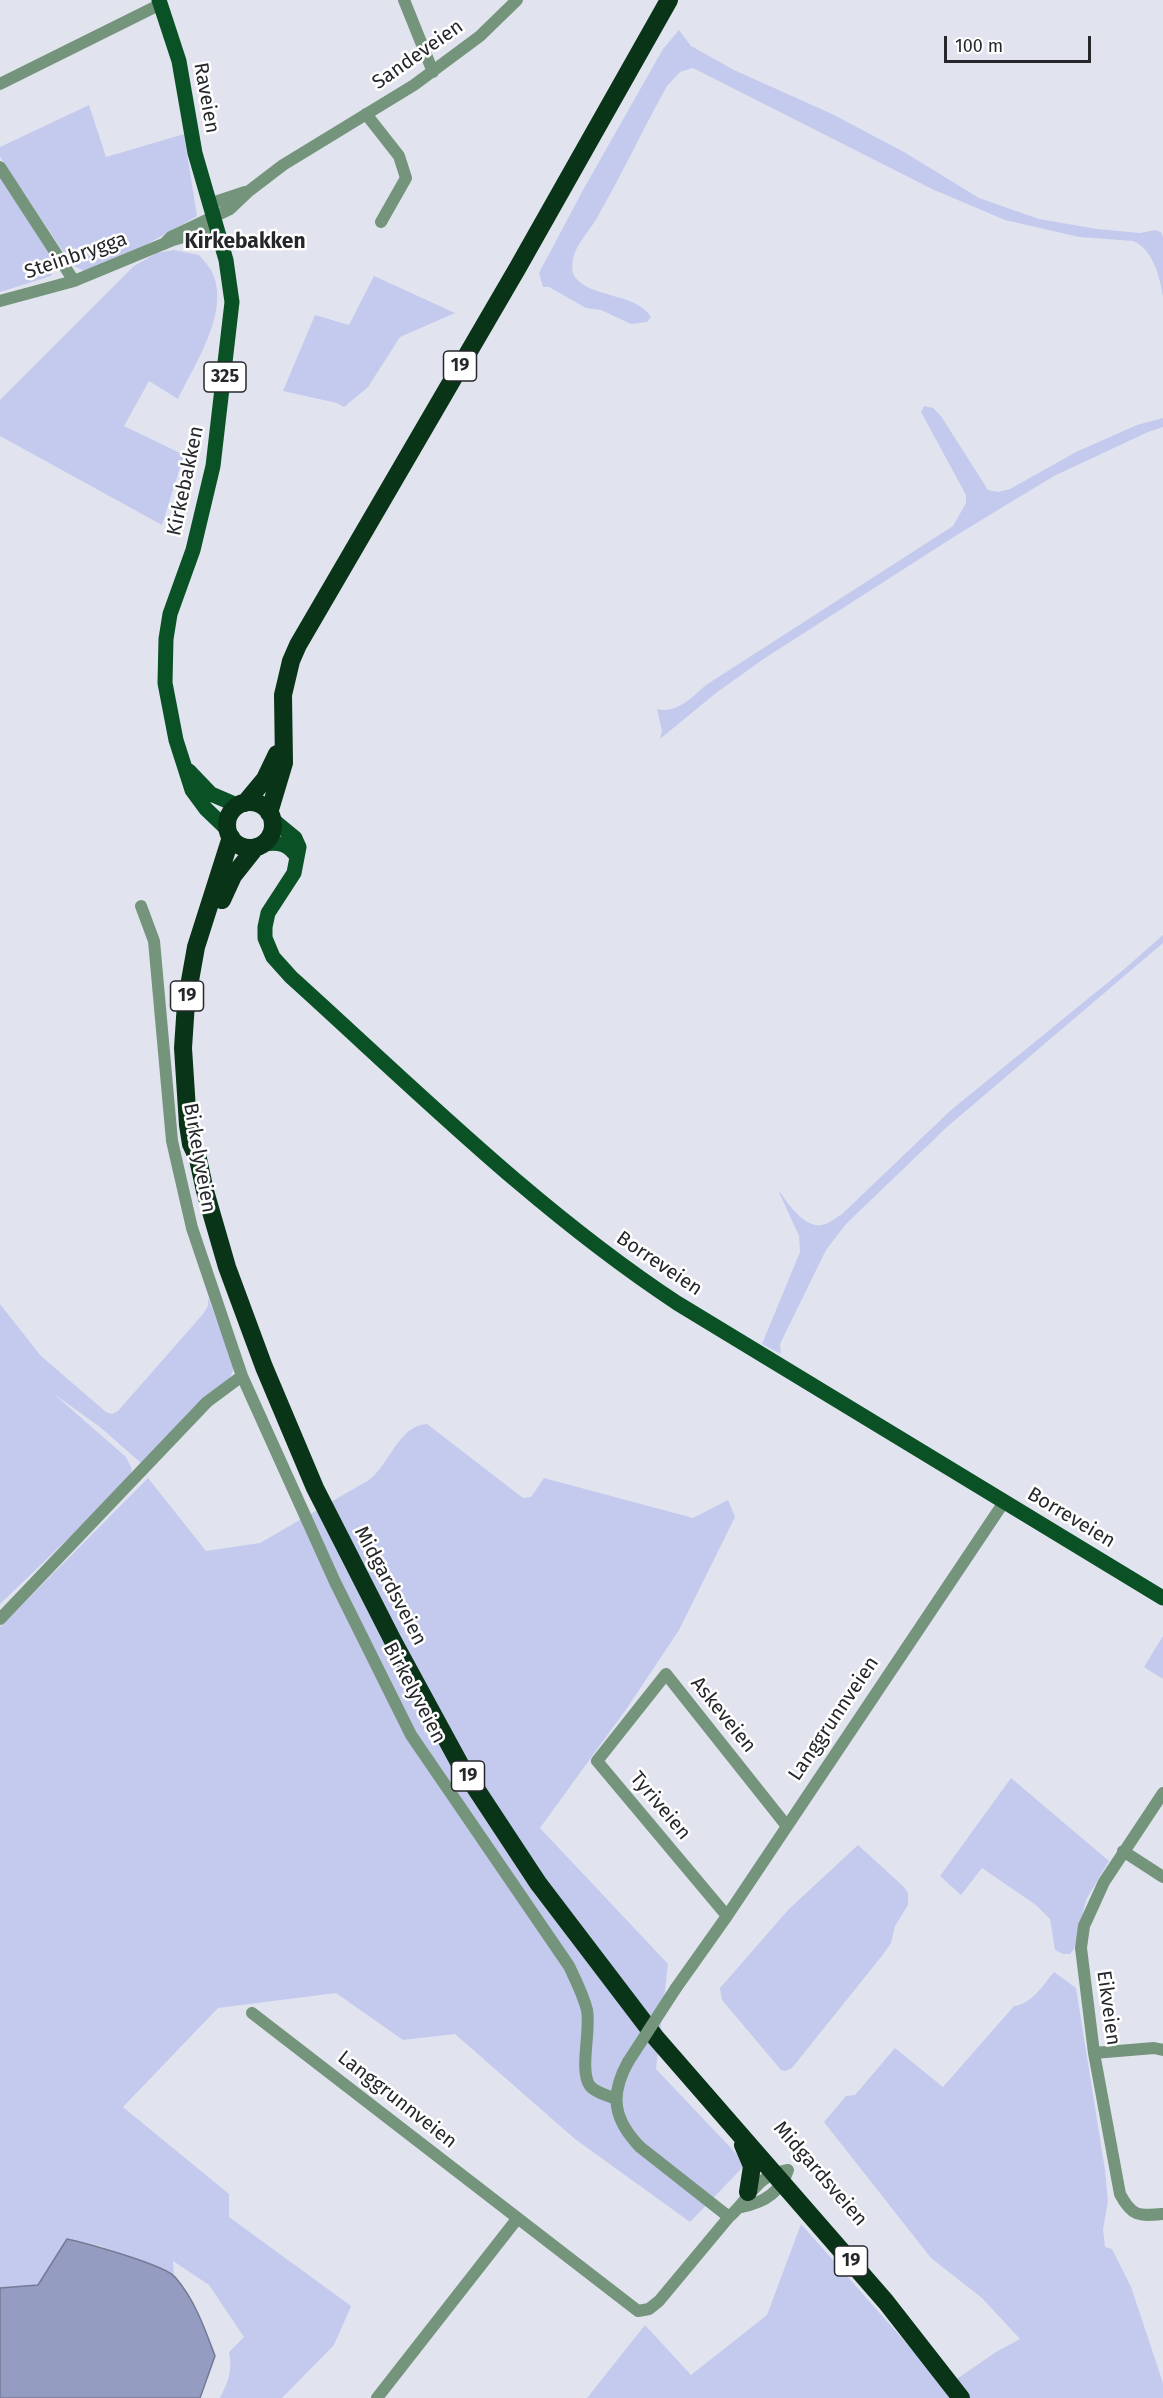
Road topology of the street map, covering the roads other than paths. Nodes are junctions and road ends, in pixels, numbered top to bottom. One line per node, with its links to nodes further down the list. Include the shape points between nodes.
1 (404, 0): 5 (street)
2 (517, 0): 5 (street, Sandeveien, via 489,28)
3 (669, 0): 13 (highway, 19, via 298,645 283,694)
4 (160, 2): 6 (street); 9 (main road, Raveien / 325, via 179,61 195,153)
5 (433, 72): 7 (street, Sandeveien)
6 (0, 84)
7 (366, 114): 9 (street, Sandeveien, via 283,165 230,209); 10 (street, Sandeveien, via 399,156 406,178)
8 (0, 167): 11 (street)
9 (213, 217): 11 (street, Steinbrygga, via 164,244); 14 (main road, Kirkebakken / 325, via 227,264 232,302 219,422 205,507 170,614 164,662 169,708)
10 (381, 222)
11 (74, 281): 12 (street, Steinbrygga)
12 (0, 301)
13 (282, 741): 15 (highway, 19, via 265,779); 16 (highway, 19, via 284,763)
14 (183, 764): 15 (main road, Kirkebakken / 325, via 211,794); 17 (main road, Kirkebakken / 325, via 192,790)
15 (242, 804): 16 (highway, via 260,804); 17 (highway, 19, via 229,816)
16 (271, 816): 18 (highway, 19, via 272,832); 19 (main road, via 295,838 299,847)
17 (229, 833): 18 (highway, via 241,846); 21 (highway, Midgardsveien / 19, via 196,946 186,1003 184,1091 191,1144)
18 (259, 845): 19 (main road, via 280,842); 21 (highway, Midgardsveien / 19, via 227,888 204,954 197,989 192,1047)
19 (297, 857): 23 (main road, Borreveien, via 294,873 266,919 266,938 273,957 444,1117 517,1183 644,1281)
20 (141, 906): 22 (street, Birkelyveien, via 154,941 172,1141 192,1228)
21 (198, 1159): 32 (highway, Midgardsveien / 19, via 212,1219 253,1339 340,1541 427,1705 490,1811 574,1932)
22 (242, 1376): 25 (street, via 207,1402); 36 (street, Birkelyveien, via 335,1582 411,1735 582,1992 587,2012 589,2084)
23 (1004, 1502): 24 (main road, Borreveien); 28 (street, Langgrunnveien)
24 (1163, 1598)
25 (0, 1619)
26 (630, 1720): 28 (street, Askeveien, via 666,1674); 31 (street, Tyriveien, via 597,1761)
27 (1163, 1793): 29 (street, Eikveien)
28 (786, 1826): 31 (street, Langgrunnveien)
29 (1123, 1851): 30 (street); 35 (street, Eikveien, via 1084,1926 1082,1960)
30 (1163, 1877)
31 (727, 1916): 36 (street, Langgrunnveien, bridge, via 628,2062)
32 (623, 1993): 37 (highway, Midgardsveien / 19); 38 (highway, Midgardsveien / 19, via 662,2031)
33 (252, 2013): 42 (street, Langgrunnveien)
34 (1163, 2050): 35 (street)
35 (1094, 2053): 40 (street, Eikveien, via 1120,2194 1128,2209 1141,2216)
36 (616, 2098): 41 (street, via 621,2121 640,2148)
37 (736, 2131): 38 (highway, Midgardsveien / 19); 39 (highway, 19, via 752,2166)
38 (781, 2175): 39 (street, Langgrunnveien); 44 (highway, Midgardsveien / 19); 45 (highway, Midgardsveien / 19, via 892,2293)
39 (745, 2200): 41 (street, Langgrunnveien)
40 (1163, 2214)
41 (729, 2217): 42 (street, Langgrunnveien, via 659,2301 638,2311)
42 (517, 2219): 43 (street)
43 (378, 2398)
44 (961, 2398)
45 (966, 2398)

